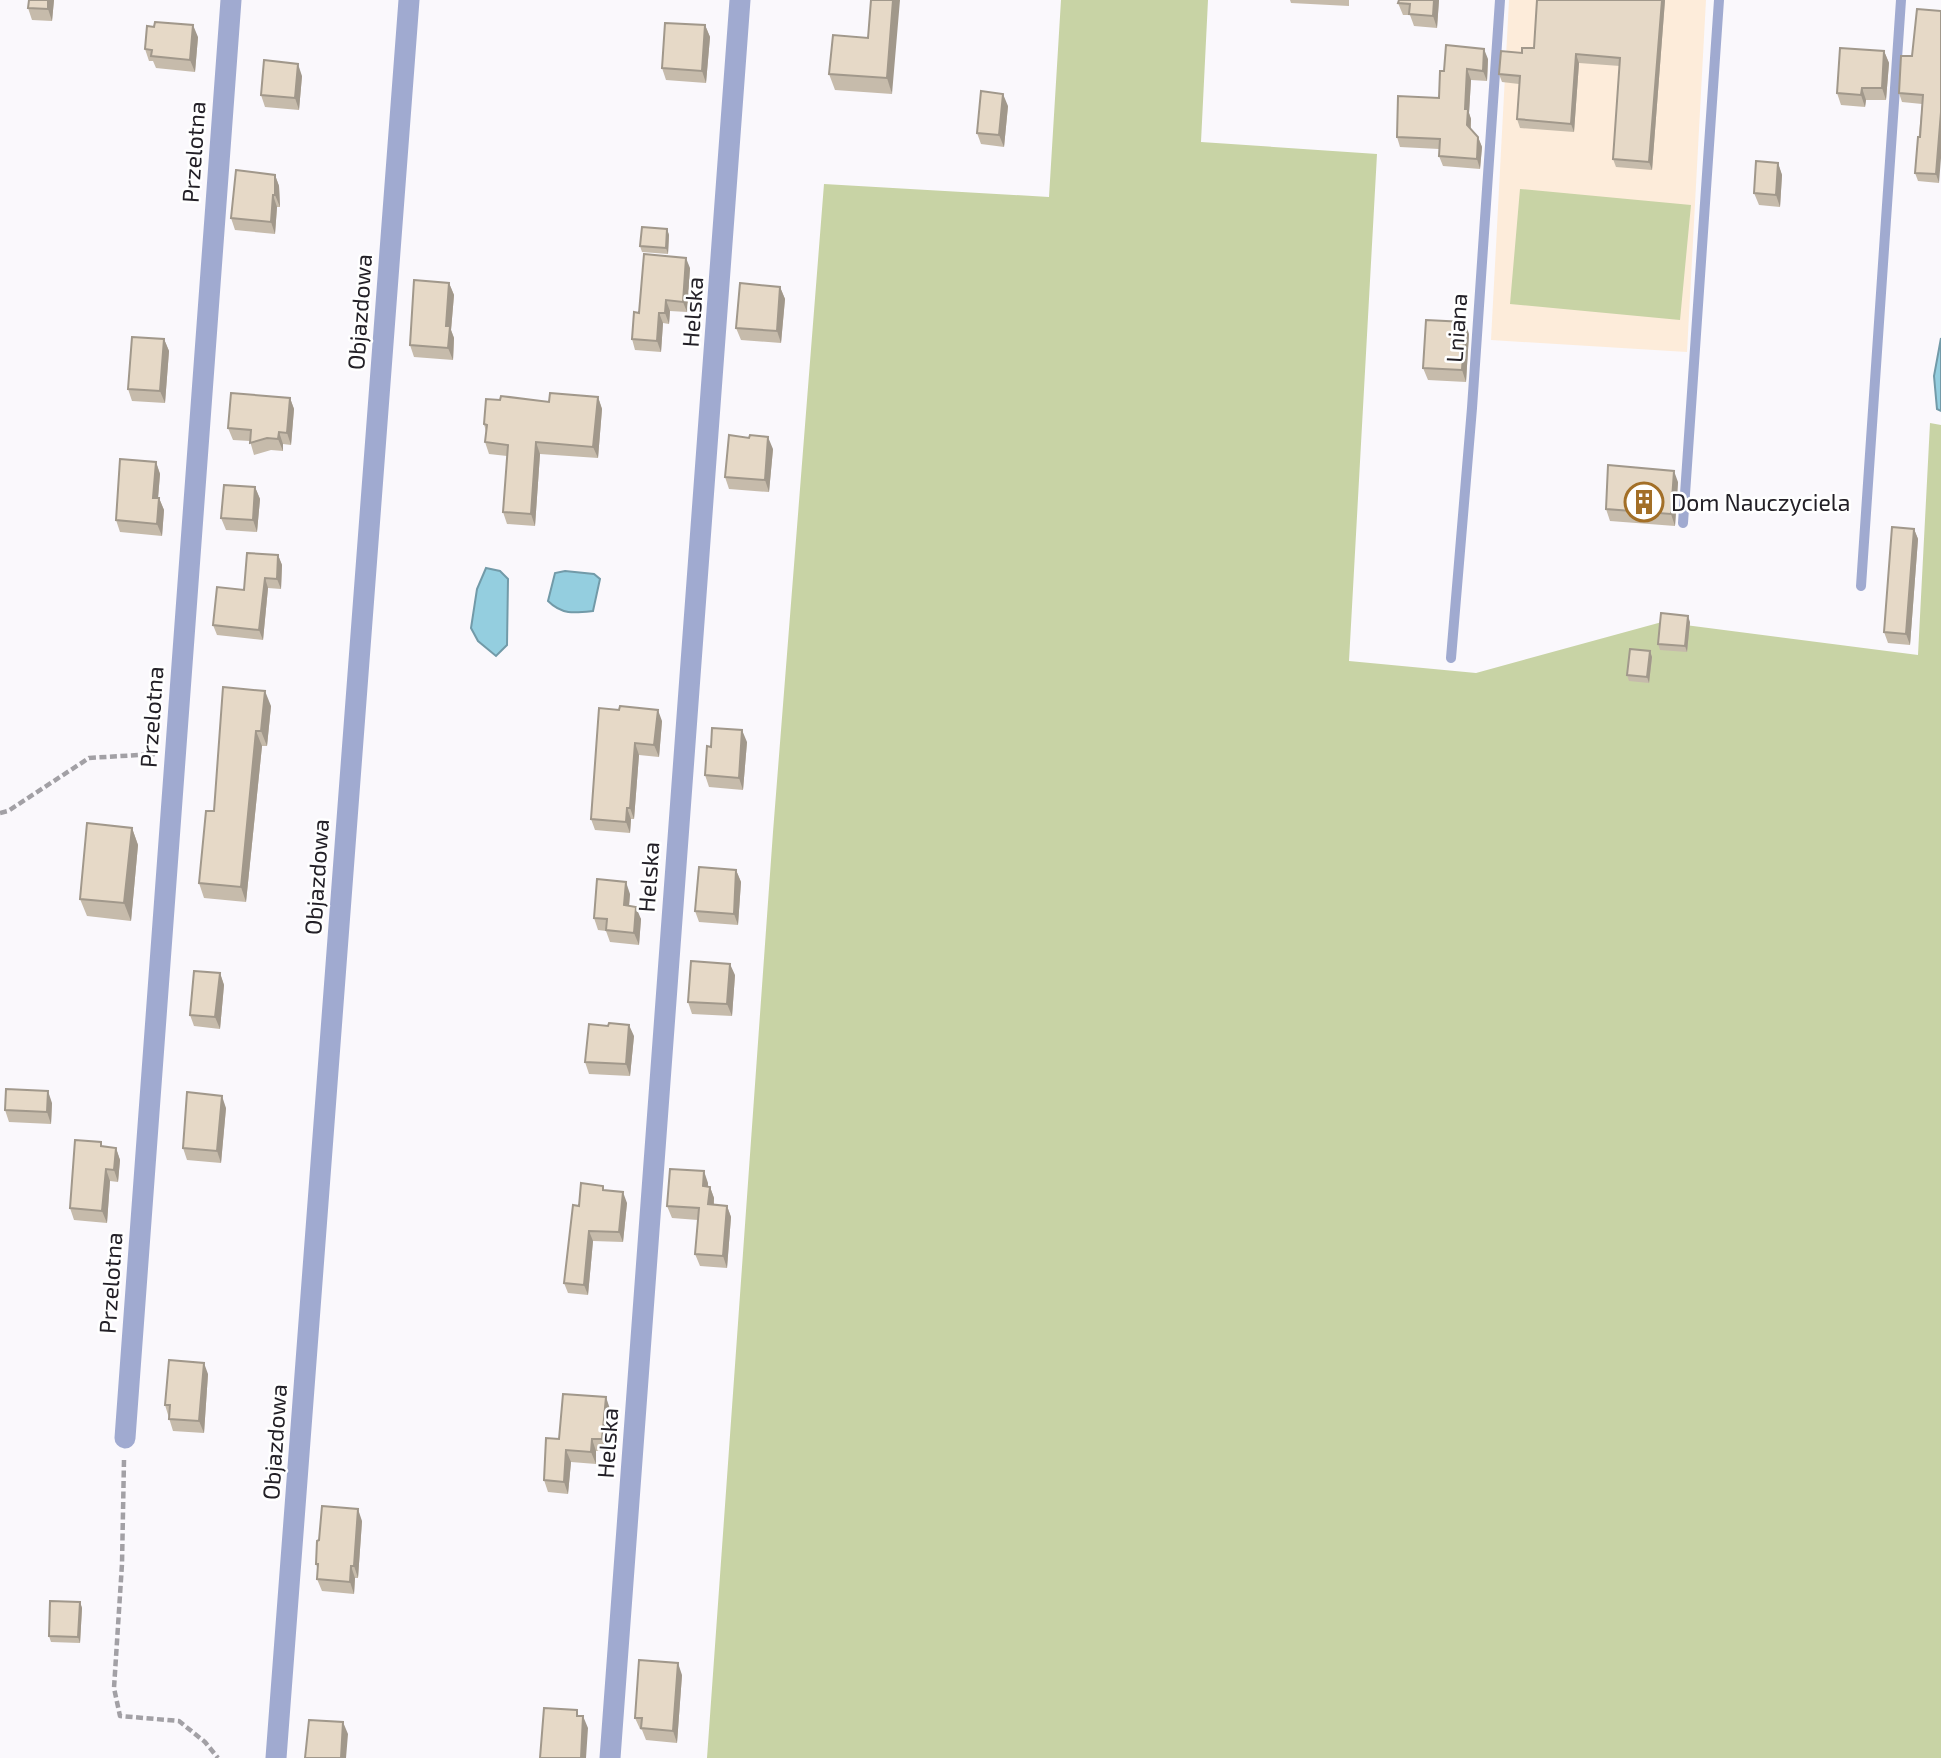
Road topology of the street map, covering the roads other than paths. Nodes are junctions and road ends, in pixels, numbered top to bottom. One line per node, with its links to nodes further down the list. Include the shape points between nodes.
1 (231, 0): 10 (street, Przelotna)
2 (409, 0): 11 (street, Objazdowa)
3 (740, 0): 12 (street, Helska)
4 (1500, 0): 9 (lane, Lniana)
5 (1719, 0): 7 (lane)
6 (1901, 0): 8 (lane)
7 (1683, 523)
8 (1861, 586)
9 (1451, 658)
10 (125, 1438)
11 (276, 1758)
12 (610, 1758)

